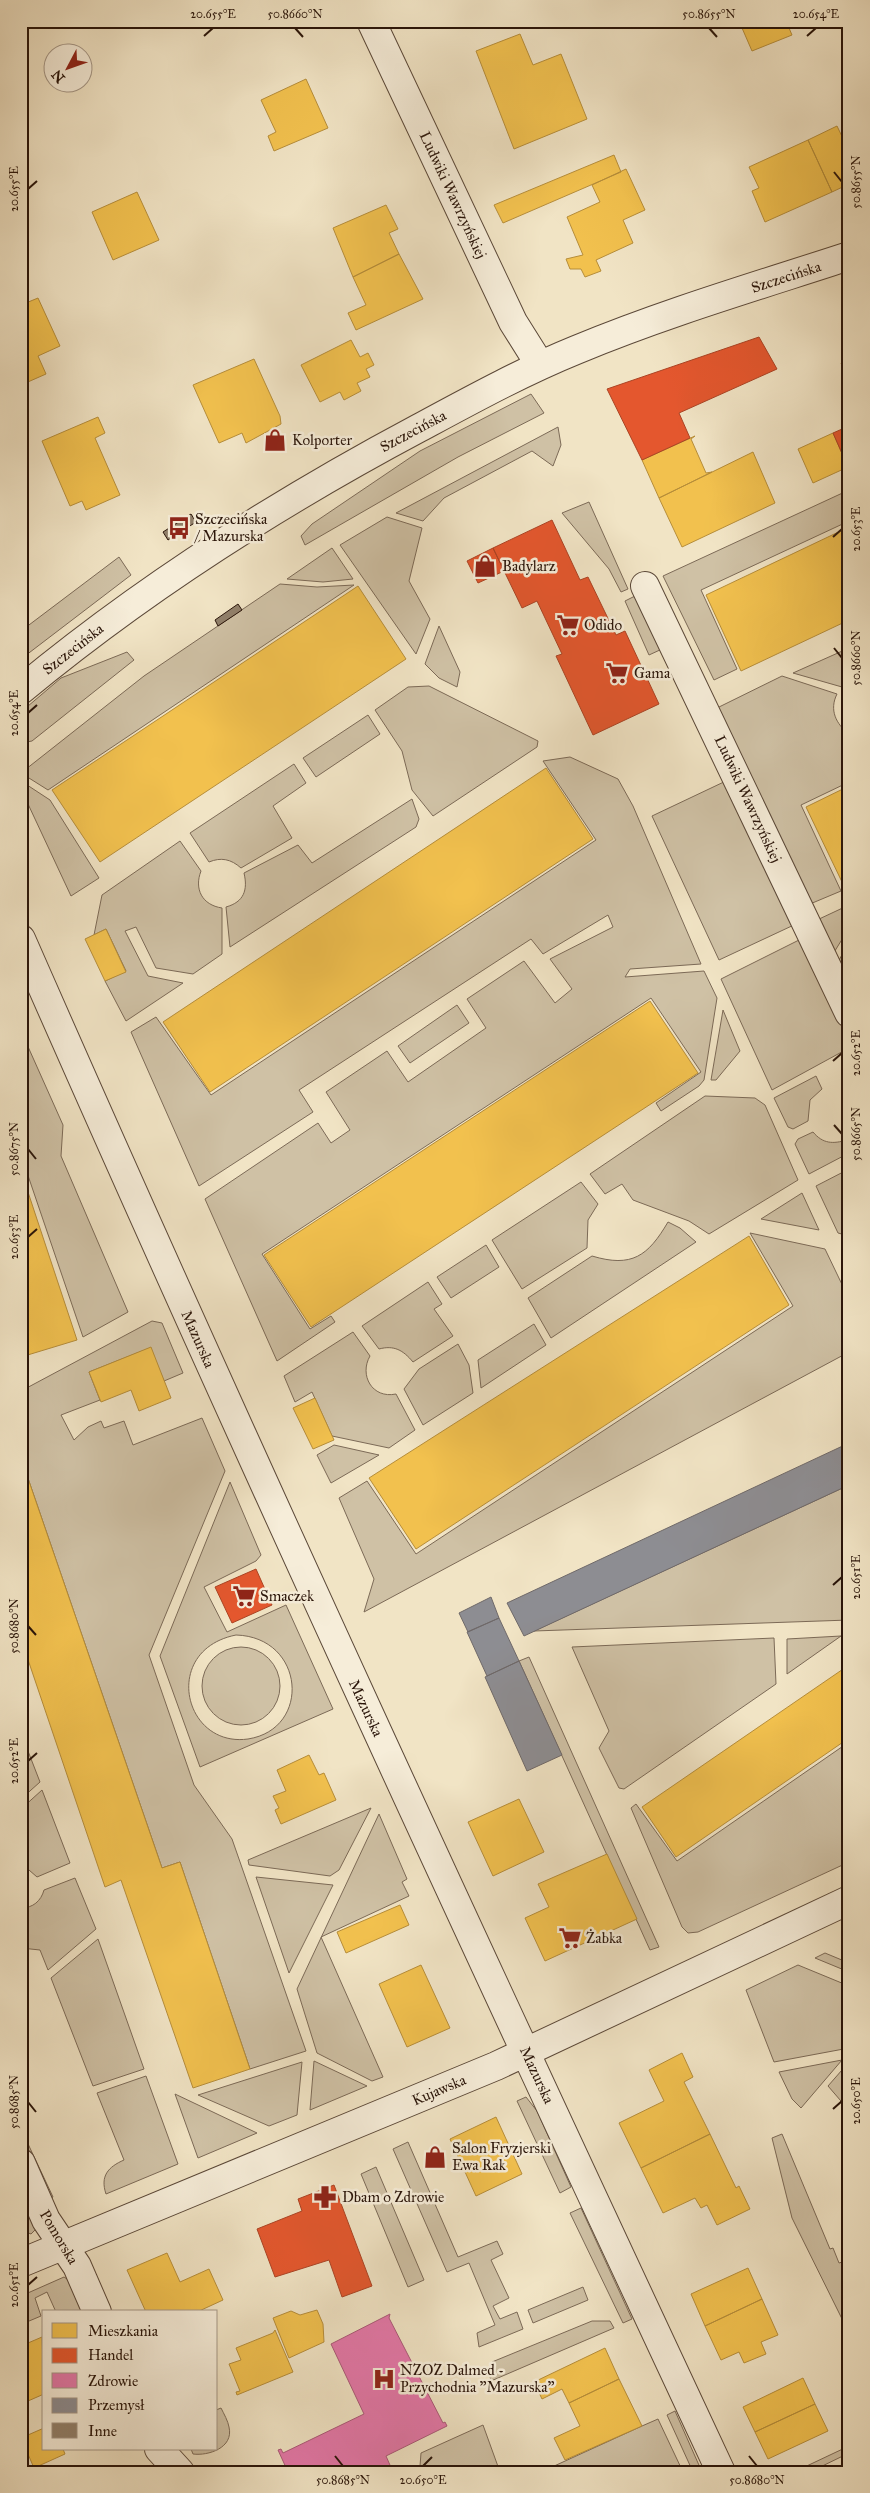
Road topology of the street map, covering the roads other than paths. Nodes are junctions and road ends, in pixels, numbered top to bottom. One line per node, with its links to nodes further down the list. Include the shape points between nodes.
1 (371, 21): 3 (street, Ludwiki Wawrzyńskiej, via 513,322)
2 (849, 256): 3 (street, Szczecińska, via 633,328)
3 (540, 365): 5 (street, Szczecińska, via 284,502 121,611)
4 (646, 586): 7 (street, Ludwiki Wawrzyńskiej)
5 (21, 690)
6 (21, 939): 9 (street, Mazurska, via 182,1304)
7 (849, 1013)
8 (849, 1900): 9 (street, Kujawska)
9 (526, 2052): 11 (street, Kujawska); 16 (street, Mazurska)
10 (21, 2163): 11 (street, Pomorska, via 46,2220)
11 (63, 2245): 12 (street, Kujawska); 13 (street, Pomorska, via 77,2266)
12 (21, 2263)
13 (96, 2310)
14 (160, 2450): 15 (street)
15 (180, 2472)
16 (721, 2472)

